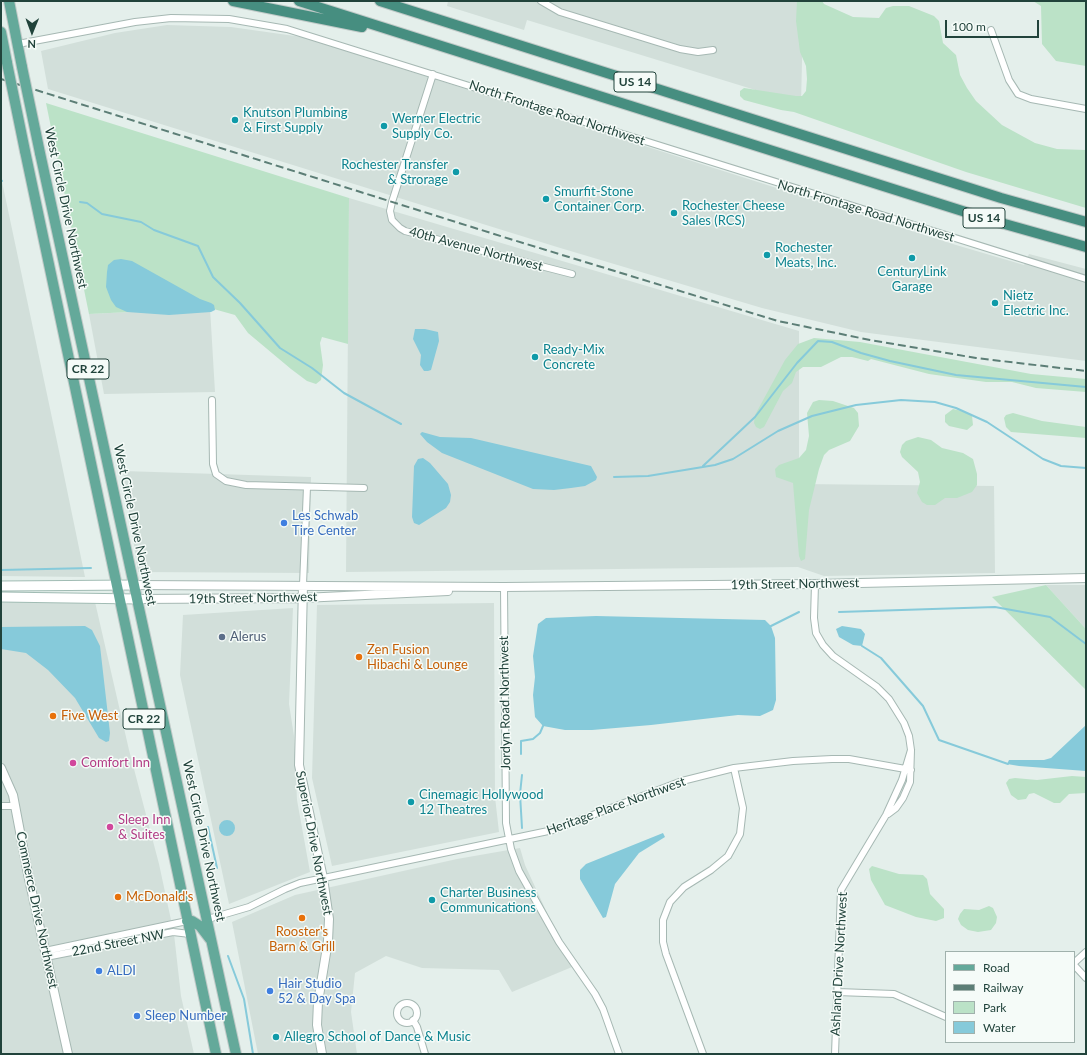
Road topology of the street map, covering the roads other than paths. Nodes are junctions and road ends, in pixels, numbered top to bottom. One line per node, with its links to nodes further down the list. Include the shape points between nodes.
1 (9, 1): 8 (main road, West Circle Drive Northwest)
2 (233, 1): 11 (highway, via 347,24)
3 (299, 1): 11 (highway, US 14)
4 (381, 1): 14 (highway, US 14, via 979,191)
5 (541, 1): 10 (street, via 560,12 680,49 698,52)
6 (991, 30): 13 (street, via 1009,80 1018,94 1031,99)
7 (1, 32): 9 (main road, CR 22)
8 (18, 44): 9 (street); 12 (street, North Frontage Road Northwest, via 147,20 221,19 303,33); 24 (main road, West Circle Drive Northwest / CR 22, bridge)
9 (2, 46): 23 (main road, CR 22, bridge)
10 (713, 50)
11 (499, 64): 15 (highway, US 14, via 986,219)
12 (433, 74): 16 (street, 40th Avenue Northwest, via 392,202 392,220 405,231); 17 (street, North Frontage Road Northwest)
13 (1086, 109)
14 (1086, 222)
15 (1086, 247)
16 (572, 274)
17 (1086, 279)
18 (212, 400): 19 (street, via 212,458 214,469 220,477 238,484)
19 (307, 487): 20 (street); 25 (street, Superior Drive Northwest)
20 (364, 488)
21 (1086, 578): 22 (street, 19th Street Northwest)
22 (815, 584): 27 (street, 19th Street Northwest); 32 (street, Ashland Drive Northwest, via 816,633 833,656 889,699 904,723)
23 (116, 585): 24 (main road, 19th Street Northwest); 26 (main road, 19th Street Northwest); 30 (main road, CR 22)
24 (135, 585): 25 (street, 19th Street Northwest); 31 (main road, West Circle Drive Northwest / CR 22)
25 (304, 585): 27 (street, 19th Street Northwest); 29 (street, Superior Drive Northwest)
26 (1, 586)
27 (504, 587): 29 (street, 19th Street Northwest); 40 (street, Jordyn Road Northwest)
28 (1, 598): 30 (main road, 19th Street Northwest)
29 (303, 598): 31 (street, 19th Street Northwest); 41 (street, Superior Drive Northwest, via 298,765)
30 (119, 599): 31 (main road, 19th Street Northwest); 43 (main road, CR 22)
31 (138, 599): 42 (main road, West Circle Drive Northwest / CR 22)
32 (911, 750): 35 (street, Ashland Drive Northwest); 36 (street, Ashland Drive Northwest)
33 (1, 768): 38 (street, Commerce Drive Northwest, via 13,795)
34 (734, 768): 35 (street, Heritage Place Northwest, via 793,761 849,759); 40 (street, Heritage Place Northwest, via 682,781 553,830); 60 (street, via 743,808 740,834 728,856 684,887 670,902 663,920 663,942 670,966)
35 (904, 769): 36 (street, Heritage Place Northwest); 39 (street, Ashland Drive Northwest, via 902,780)
36 (911, 770): 39 (street, Ashland Drive Northwest, via 910,782 903,798 896,808)
37 (1, 806): 38 (street)
38 (14, 806): 47 (street, Commerce Drive Northwest)
39 (886, 815): 51 (street, Ashland Drive Northwest, via 840,890)
40 (508, 839): 41 (street, Heritage Place Northwest); 59 (street, Jordyn Road Northwest, via 519,871 558,942 598,998)
41 (323, 878): 42 (street, Heritage Place Northwest, via 286,888 249,907); 57 (street, Superior Drive Northwest, via 329,919 318,1002 317,1025)
42 (208, 919): 45 (main road, West Circle Drive Northwest / CR 22)
43 (187, 921): 44 (main road, CR 22); 45 (main road, via 200,926); 47 (street, 22nd Street NW)
44 (190, 934): 47 (street, 22nd Street NW, via 173,932); 55 (main road, CR 22)
45 (212, 943): 56 (main road, West Circle Drive Northwest / CR 22)
46 (1086, 952): 48 (street)
47 (46, 954): 54 (street, Commerce Drive Northwest)
48 (1075, 963)
49 (1075, 965): 50 (street)
50 (1086, 978)
51 (837, 992): 52 (street, via 894,994); 61 (street, Ashland Drive Northwest)
52 (945, 1017)
53 (413, 1020): 58 (street)
54 (68, 1054)
55 (216, 1054)
56 (236, 1054)
57 (322, 1054)
58 (425, 1054)
59 (619, 1054)
60 (703, 1054)
61 (835, 1054)

